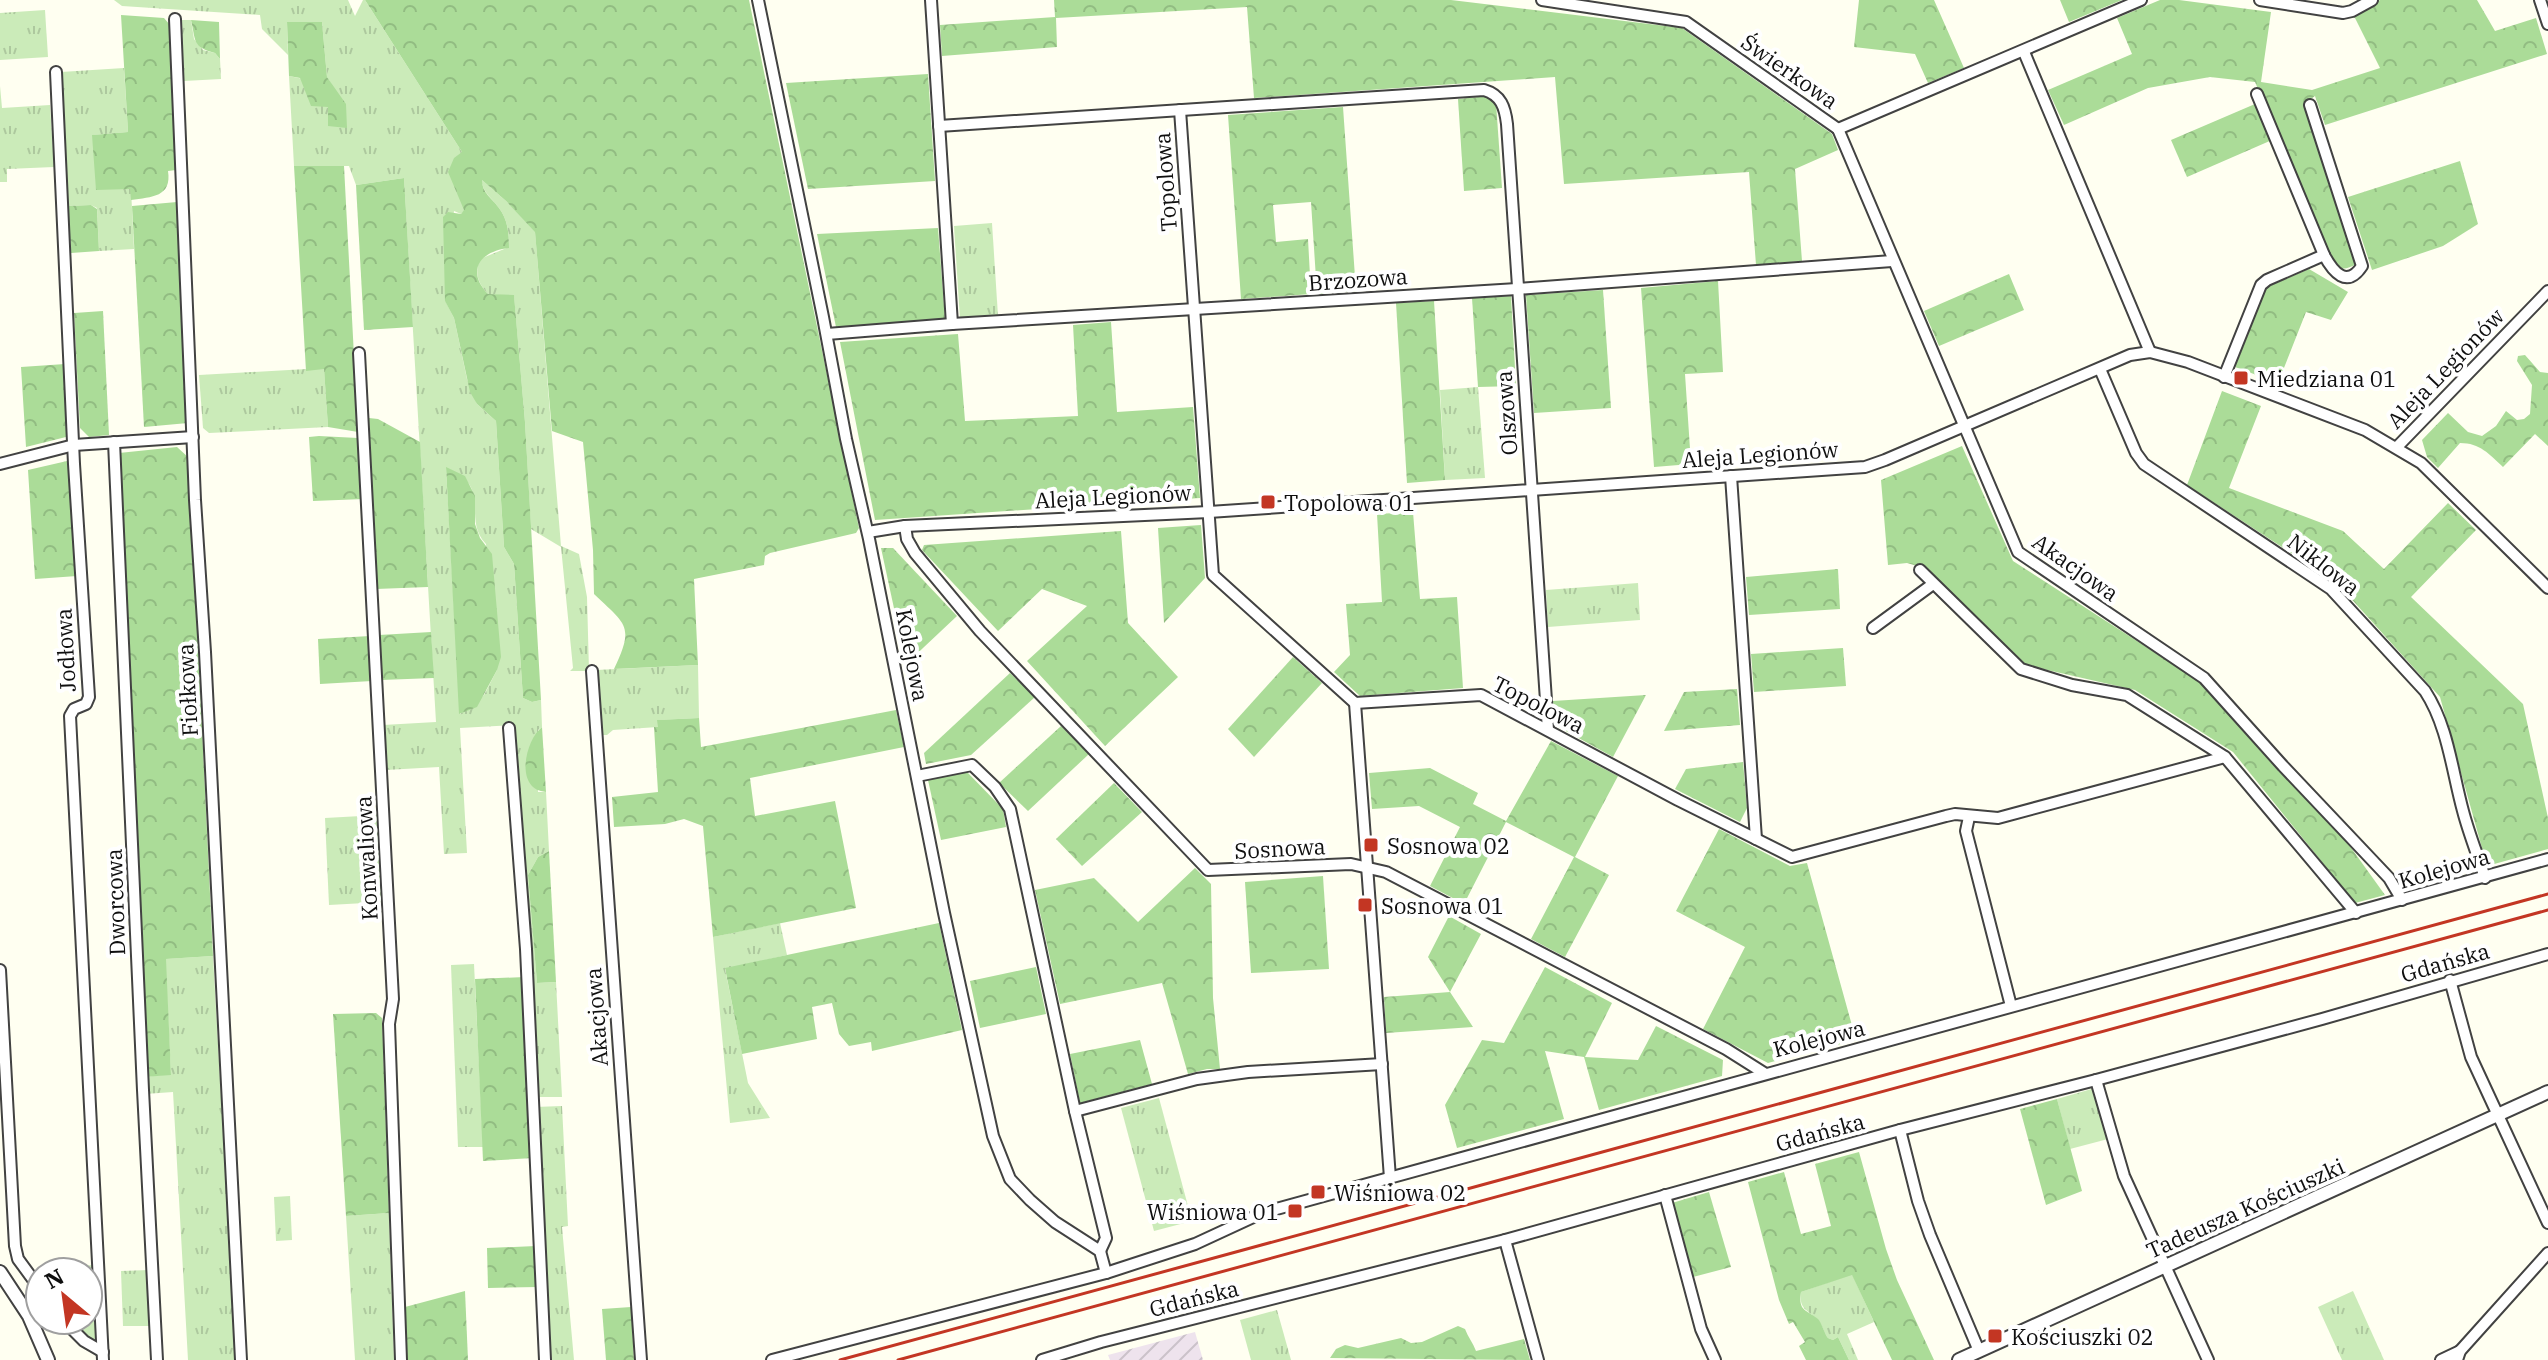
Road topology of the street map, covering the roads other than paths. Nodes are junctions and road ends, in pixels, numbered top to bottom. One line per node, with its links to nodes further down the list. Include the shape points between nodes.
1 (758, 0): 23 (street, Kolejowa)
2 (931, 0): 15 (street)
3 (1542, 0): 16 (street, Świerkowa, via 1686,22)
4 (2141, 0): 10 (street, Świerkowa)
5 (2260, 0): 6 (street, via 2343,13)
6 (2372, 0)
7 (2540, 0): 9 (street)
8 (175, 19): 29 (street, Fiołkowa)
9 (2548, 24)
10 (2024, 52): 16 (street, Świerkowa); 24 (street)
11 (56, 72): 31 (street, Jodłowa)
12 (2257, 94): 17 (street)
13 (2310, 105): 17 (street, via 2362,266 2357,273 2340,276)
14 (1180, 110): 15 (street); 19 (street, Olszowa, via 1494,93 1507,124); 21 (street, Topolowa)
15 (939, 126): 22 (street)
16 (1838, 129): 18 (street, Akacjowa)
17 (2324, 255): 27 (street, via 2261,285)
18 (1892, 261): 19 (street, Brzozowa); 28 (street, Akacjowa)
19 (1517, 289): 21 (street, Brzozowa); 35 (street, Olszowa)
20 (2548, 291): 32 (street, Aleja Legionów)
21 (1194, 309): 22 (street, Brzozowa); 36 (street, Topolowa)
22 (952, 324): 23 (street, Brzozowa)
23 (827, 334): 38 (street, Kolejowa)
24 (2150, 352): 26 (street, Aleja Legionów); 27 (street, Aleja Legionów)
25 (359, 353): 84 (street, Konwaliowa, via 393,999 389,1024)
26 (2100, 369): 28 (street, Aleja Legionów); 53 (street, Niklowa, via 2144,464 2331,589 2425,691 2439,719)
27 (2224, 377): 32 (street, Aleja Legionów)
28 (1965, 426): 34 (street, Aleja Legionów, via 1865,467); 54 (street, Akacjowa, via 2018,552 2204,678 2389,878)
29 (193, 437): 30 (street); 83 (street, Fiołkowa)
30 (114, 442): 31 (street); 82 (street, Dworcowa)
31 (74, 445): 33 (street); 79 (street, Jodłowa, via 89,697 70,716)
32 (2397, 447): 41 (street, via 2421,463)
33 (0, 464)
34 (1731, 476): 35 (street, Aleja Legionów); 50 (street)
35 (1531, 490): 36 (street, Aleja Legionów); 46 (street, Olszowa)
36 (1209, 512): 37 (street, Aleja Legionów); 44 (street, Topolowa, via 1213,575)
37 (905, 526): 38 (street, Aleja Legionów); 52 (street, Sosnowa, via 915,553 980,631 1208,870)
38 (868, 532): 48 (street, Kolejowa)
39 (1920, 570): 40 (street)
40 (1933, 584): 42 (street); 47 (street, via 2021,669 2127,695)
41 (2548, 588)
42 (1873, 628)
43 (592, 671): 86 (street, Akacjowa)
44 (1355, 703): 46 (street, Topolowa, via 1481,695); 52 (street)
45 (509, 728): 85 (street, via 526,949)
46 (1548, 730): 50 (street, Topolowa)
47 (2225, 757): 49 (street, Topolowa, via 1998,818); 55 (street)
48 (917, 776): 64 (street, via 972,765 1010,809); 71 (street, Kolejowa, via 1001,1158 1010,1179 1030,1200)
49 (1969, 817): 50 (street, Topolowa, via 1946,816 1792,857); 59 (street, via 1966,831)
50 (1756, 839)
51 (2548, 859): 53 (street, Kolejowa)
52 (1367, 867): 60 (street); 61 (street, Sosnowa, via 1386,872)
53 (2485, 878): 54 (street, Kolejowa)
54 (2402, 900): 55 (street, Kolejowa)
55 (2356, 913): 59 (street, Kolejowa)
56 (2548, 954): 58 (street, Gdańska)
57 (0, 970): 74 (street, via 15,1246)
58 (2450, 980): 62 (street, Gdańska); 65 (street, via 2471,1057)
59 (2011, 1006): 61 (street, Kolejowa)
60 (1382, 1064): 64 (street, via 1197,1079); 67 (street)
61 (1764, 1073): 67 (street, Kolejowa)
62 (2096, 1080): 66 (street, Gdańska); 73 (street, via 2124,1176)
63 (2548, 1092): 65 (street, Tadeusza Kościuszki)
64 (1075, 1111): 71 (street, via 1106,1238)
65 (2499, 1114): 69 (street); 73 (street, Tadeusza Kościuszki)
66 (1900, 1130): 68 (street, Gdańska); 78 (street, via 1930,1235)
67 (1390, 1178): 76 (street, Kolejowa, via 1254,1216 1195,1244)
68 (1665, 1195): 70 (street, Gdańska); 90 (street, via 1701,1329)
69 (2548, 1223)
70 (1505, 1240): 88 (street, Gdańska); 89 (street)
71 (1100, 1251): 76 (street)
72 (2548, 1253): 80 (street)
73 (2165, 1266): 78 (street, Tadeusza Kościuszki); 92 (street)
74 (24, 1267)
75 (0, 1272): 81 (street, via 29,1316)
76 (1106, 1273): 87 (street, Kolejowa)
77 (79, 1336): 79 (street)
78 (1979, 1351): 91 (street, Tadeusza Kościuszki)
79 (103, 1356)
80 (2459, 1356): 93 (street)
81 (48, 1360)
82 (157, 1360)
83 (241, 1360)
84 (401, 1360)
85 (545, 1360)
86 (641, 1360)
87 (772, 1360)
88 (1042, 1360)
89 (1538, 1360)
90 (1715, 1360)
91 (1959, 1360)
92 (2208, 1360)
93 (2441, 1360)

